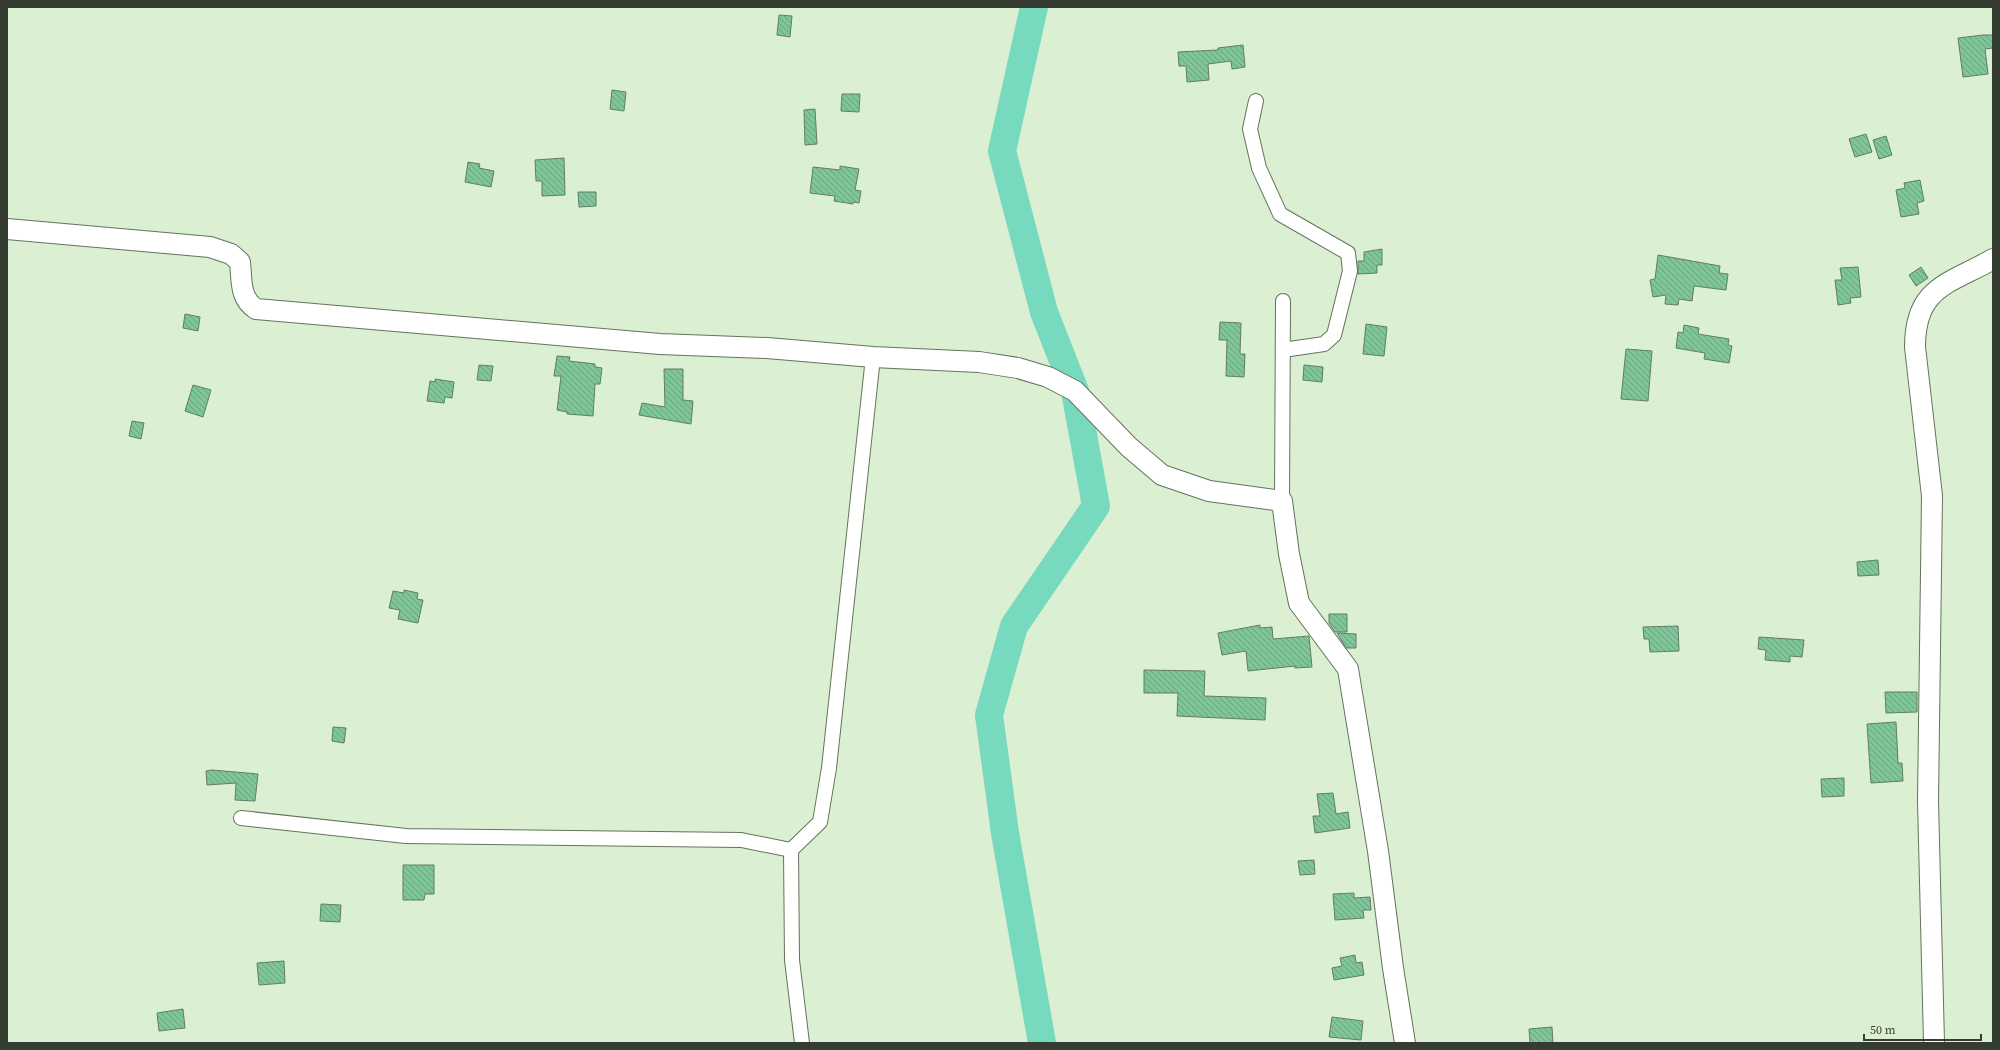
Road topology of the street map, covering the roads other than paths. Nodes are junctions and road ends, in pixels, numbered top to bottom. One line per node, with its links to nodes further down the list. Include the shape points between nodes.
1 (1256, 101): 5 (street, via 1250,130 1259,168 1280,214 1348,253 1350,271 1334,335 1324,344)
2 (7, 229): 6 (main road, via 210,247 231,254 240,262 244,298 256,309 660,344 767,348)
3 (1993, 259): 12 (main road, via 1958,276 1934,292 1921,310 1915,332 1932,496 1928,801)
4 (1283, 301): 5 (street)
5 (1283, 350): 7 (street)
6 (873, 357): 7 (main road, via 979,362 1018,368 1048,377 1075,391 1128,447 1162,475 1209,491); 9 (street, via 829,768 820,822)
7 (1282, 501): 11 (main road, via 1299,603 1348,669)
8 (241, 818): 9 (street, via 406,836 742,840)
9 (791, 850): 10 (street, via 792,960)
10 (802, 1043)
11 (1406, 1043)
12 (1934, 1043)

